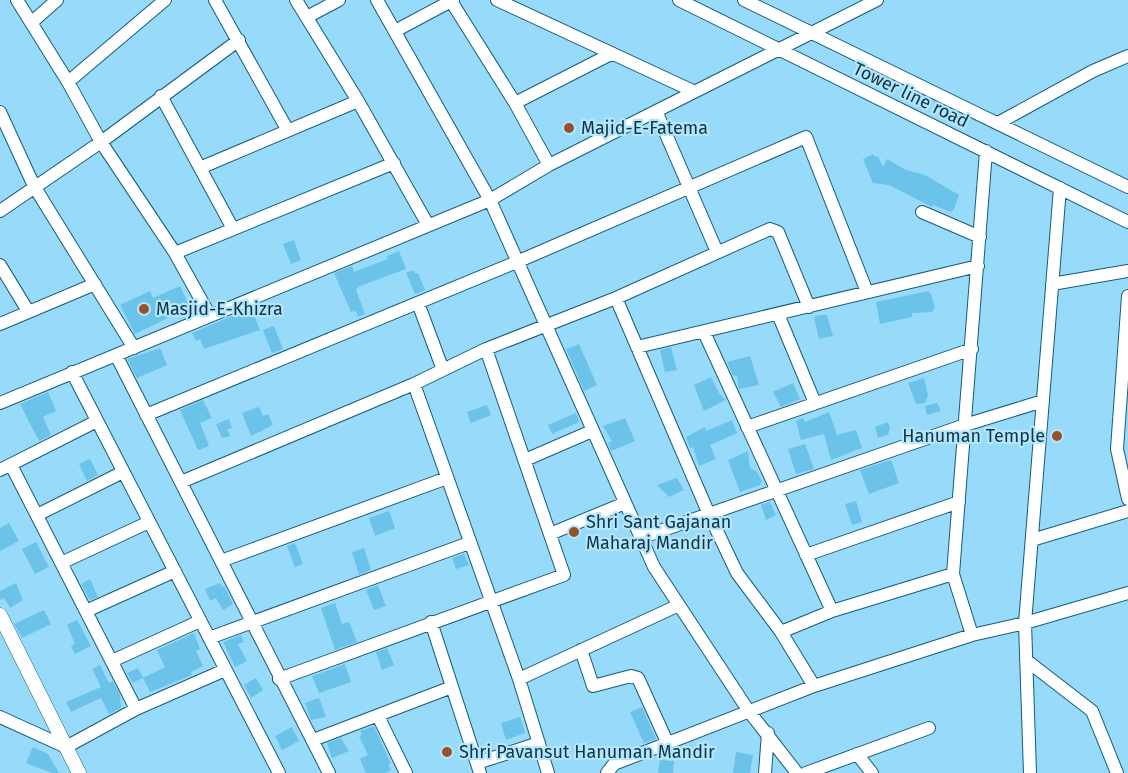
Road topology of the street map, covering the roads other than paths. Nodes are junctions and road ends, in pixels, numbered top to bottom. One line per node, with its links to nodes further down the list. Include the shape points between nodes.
1 (17, 0): 15 (street)
2 (57, 0): 15 (street)
3 (165, 0): 13 (street)
4 (215, 0): 18 (street)
5 (296, 0): 14 (street)
6 (339, 0): 14 (street)
7 (377, 0): 16 (street)
8 (497, 0): 20 (street)
9 (679, 0): 19 (street, Tower line road)
10 (744, 0): 17 (street)
11 (877, 0): 17 (street)
12 (452, 1): 16 (street); 26 (street)
13 (150, 5): 22 (street)
14 (307, 17): 25 (street)
15 (31, 23): 22 (street)
16 (395, 31): 41 (street)
17 (816, 33): 19 (street); 29 (street)
18 (239, 40): 24 (street); 30 (street)
19 (780, 51): 23 (street); 33 (street, Tower line road)
20 (611, 54): 23 (street); 26 (street)
21 (1128, 56): 29 (street)
22 (68, 82): 32 (street)
23 (693, 91): 27 (street)
24 (161, 96): 32 (street); 36 (street)
25 (358, 100): 30 (street); 34 (street)
26 (515, 103): 35 (street)
27 (656, 111): 35 (street); 38 (street)
28 (0, 112): 31 (street)
29 (998, 123): 39 (street)
30 (287, 129): 36 (street)
31 (3, 130): 37 (street)
32 (101, 142): 37 (street); 48 (street)
33 (986, 151): 40 (street, Tower line road); 47 (street)
34 (394, 163): 45 (street); 46 (street)
35 (549, 165): 41 (street)
36 (202, 167): 46 (street)
37 (34, 186): 42 (street); 54 (street)
38 (690, 186): 49 (street); 50 (street); 56 (street, via 806,137)
39 (1128, 187)
40 (1060, 188): 44 (street, Tower line road); 55 (street)
41 (490, 200): 45 (street); 50 (street)
42 (0, 211)
43 (922, 212): 47 (street)
44 (1128, 222)
45 (428, 225): 63 (street)
46 (232, 227): 48 (street)
47 (980, 237): 52 (street)
48 (175, 252): 63 (street)
49 (717, 252): 58 (street); 60 (street, via 774,228)
50 (519, 261): 59 (street); 65 (street)
51 (0, 265): 61 (street)
52 (978, 266): 56 (street); 69 (street)
53 (1128, 271): 55 (street)
54 (95, 284): 61 (street); 68 (street)
55 (1052, 284): 75 (street)
56 (867, 292): 60 (street)
57 (1128, 296): 89 (street, via 1117,449)
58 (616, 298): 65 (street); 67 (street)
59 (418, 303): 72 (street); 78 (street)
60 (808, 307): 62 (street)
61 (28, 311): 64 (street)
62 (778, 314): 66 (street); 77 (street)
63 (210, 316): 68 (street)
64 (0, 324)
65 (547, 325): 70 (street); 82 (street)
66 (704, 332): 67 (street); 81 (street)
67 (637, 347): 93 (street)
68 (134, 348): 71 (street)
69 (972, 349): 77 (street); 80 (street)
70 (486, 350): 72 (street); 83 (street)
71 (116, 355): 73 (street); 78 (street)
72 (442, 370): 74 (street)
73 (72, 372): 76 (street); 79 (street)
74 (414, 384): 86 (street); 87 (street)
75 (1043, 401): 80 (street); 98 (street)
76 (0, 403)
77 (815, 403): 81 (street)
78 (146, 415): 87 (street)
79 (97, 421): 84 (street); 85 (street)
80 (965, 424): 88 (street); 90 (street)
81 (747, 427): 88 (street)
82 (592, 431): 83 (street); 91 (street)
83 (525, 460): 96 (street)
84 (6, 468): 94 (street)
85 (123, 472): 94 (street); 95 (street)
86 (447, 478): 99 (street); 101 (street)
87 (180, 482): 101 (street)
88 (776, 489): 93 (street); 100 (street)
89 (1128, 499)
90 (959, 502): 100 (street); 104 (street)
91 (625, 503): 96 (street); 97 (street)
92 (1128, 511): 98 (street)
93 (708, 512): 97 (street); 115 (street, via 737,573)
94 (37, 515): 102 (street)
95 (149, 522): 102 (street); 103 (street)
96 (550, 534): 106 (street, via 564,575)
97 (640, 538): 107 (street)
98 (1032, 540): 114 (street)
99 (470, 543): 106 (street); 112 (street)
100 (806, 555): 109 (street)
101 (221, 561): 112 (street)
102 (62, 563): 108 (street)
103 (175, 571): 108 (street); 111 (street)
104 (953, 574): 109 (street); 116 (street)
105 (1128, 594): 114 (street)
106 (489, 601): 113 (street); 123 (street)
107 (679, 605): 118 (street); 127 (street)
108 (86, 611): 120 (street)
109 (832, 611): 115 (street)
110 (0, 615): 135 (street)
111 (200, 621): 117 (street); 120 (street)
112 (252, 622): 117 (street); 122 (street)
113 (431, 622): 122 (street); 125 (street)
114 (1025, 623): 116 (street); 119 (street)
115 (781, 632): 124 (street)
116 (972, 635): 124 (street)
117 (209, 638): 121 (street)
118 (580, 650): 123 (street); 133 (street, via 592,686 631,676 638,678)
119 (1026, 660): 148 (street); 149 (street, via 1092,711)
120 (112, 661): 126 (street)
121 (225, 670): 126 (street); 139 (street)
122 (279, 678): 132 (street)
123 (519, 679): 134 (street)
124 (814, 686): 127 (street)
125 (452, 687): 128 (street); 137 (street)
126 (136, 709): 135 (street)
127 (748, 710): 131 (street); 133 (street)
128 (378, 716): 132 (street); 141 (street)
129 (0, 717): 135 (street)
130 (929, 728): 136 (street)
131 (768, 733): 144 (street); 145 (street)
132 (313, 740): 140 (street)
133 (667, 742): 143 (street, via 614,764)
134 (539, 743): 137 (street); 142 (street)
135 (66, 747): 138 (street)
136 (857, 754): 146 (street); 147 (street)
137 (479, 768)
138 (79, 773)
139 (279, 773)
140 (329, 773)
141 (406, 773)
142 (548, 773)
143 (607, 773)
144 (765, 773)
145 (797, 773)
146 (806, 773)
147 (872, 773)
148 (1030, 773)
149 (1117, 773)

